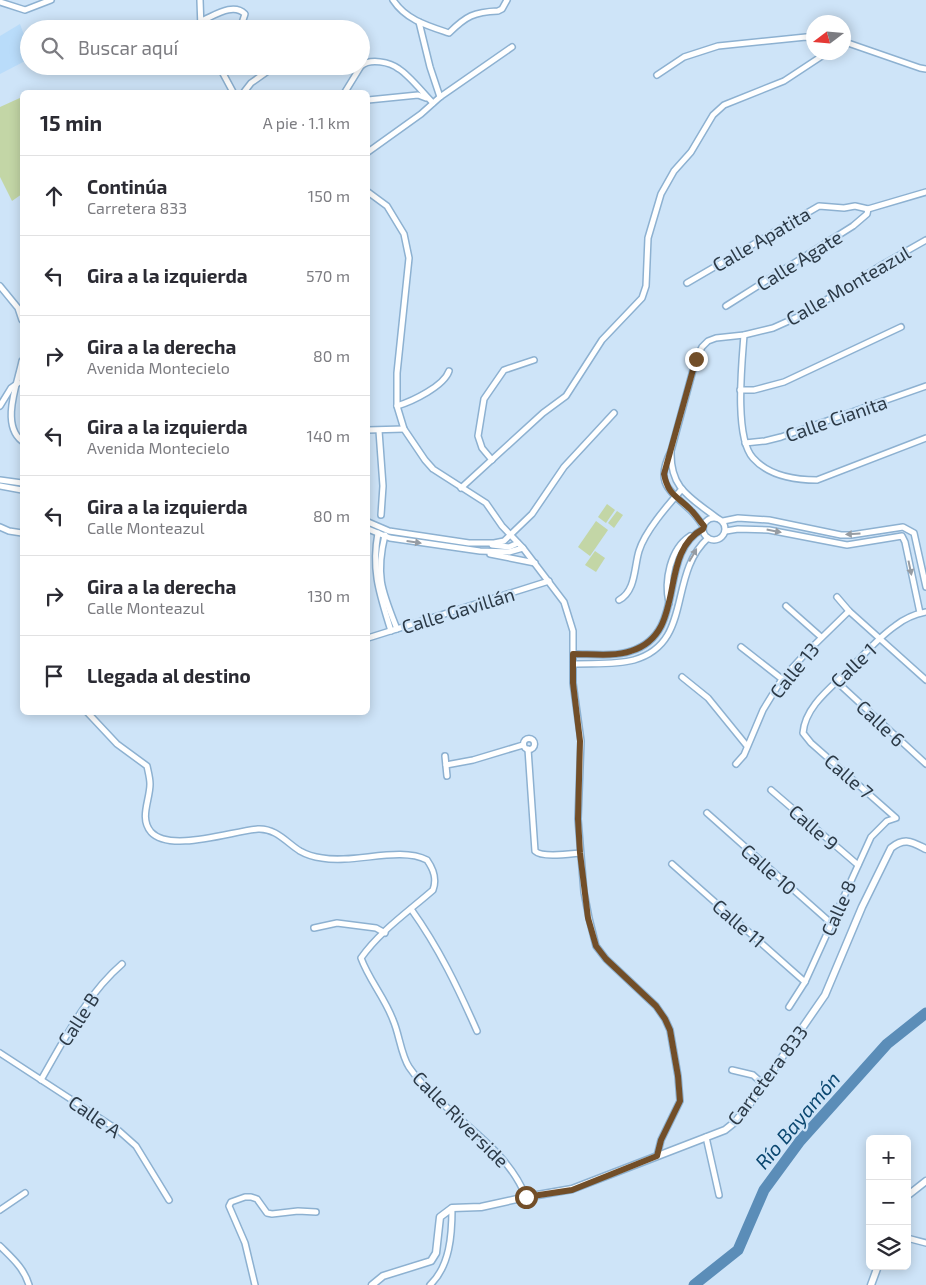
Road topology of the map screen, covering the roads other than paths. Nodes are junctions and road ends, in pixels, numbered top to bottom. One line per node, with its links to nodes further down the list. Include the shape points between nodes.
1 (51, 0): 5 (street, via 25,10)
2 (200, 0): 6 (street)
3 (393, 0): 9 (street, via 403,13)
4 (507, 0): 9 (street, via 502,9 471,15 449,33)
5 (0, 2)
6 (201, 20)
7 (203, 20): 8 (street, via 228,9 240,10 245,14)
8 (243, 20)
9 (419, 22): 23 (street)
10 (806, 37): 19 (street, via 718,46 684,57)
11 (851, 44): 15 (street)
12 (512, 47): 23 (street)
13 (816, 60): 53 (street, via 784,81 724,105 713,115 661,194 648,238 646,286 642,298 602,340 566,396)
14 (370, 62): 25 (street, via 398,68)
15 (926, 69)
16 (224, 75): 20 (street)
17 (262, 75): 21 (street)
18 (355, 75): 22 (street)
19 (657, 75)
20 (233, 90)
21 (246, 90)
22 (345, 90)
23 (440, 97): 25 (street)
24 (370, 100): 25 (street, via 418,95)
25 (433, 103): 26 (street)
26 (370, 151)
27 (926, 192): 29 (street, Calle Apatita)
28 (370, 193): 44 (street, via 387,206 404,234 409,258 397,372)
29 (868, 209): 31 (street, Calle Apatita, via 819,206); 33 (street, Calle Agate, via 867,214 853,226)
30 (926, 240): 36 (street, Calle Monteazul, via 802,315 773,328)
31 (687, 283)
32 (0, 286): 34 (street)
33 (726, 306)
34 (20, 314)
35 (901, 327): 42 (street, via 784,382 754,390)
36 (744, 335): 42 (street); 52 (street, Calle Monteazul, via 716,338 702,347)
37 (534, 360): 53 (street, via 504,370 484,398 478,436 482,448)
38 (449, 370): 44 (street, via 447,377 435,387)
39 (20, 371): 40 (street)
40 (18, 382): 43 (street); 50 (street, via 12,409 13,426)
41 (926, 386): 51 (street, Calle Cianita, via 781,437)
42 (740, 390): 51 (street)
43 (0, 406)
44 (397, 406): 46 (street)
45 (614, 413): 73 (street, via 564,467 532,514)
46 (404, 429): 48 (street); 57 (street, via 424,460)
47 (370, 430): 48 (street)
48 (379, 431): 61 (street, via 383,486)
49 (926, 438): 51 (street, via 817,480 782,476 752,457)
50 (20, 439)
51 (746, 443)
52 (671, 451): 59 (street, Calle Monteazul, via 674,479); 60 (street, Calle Monteazul, via 664,474 666,484)
53 (492, 460): 57 (street)
54 (0, 480): 55 (street)
55 (20, 483)
56 (0, 486): 58 (street)
57 (461, 488): 73 (street, via 486,503)
58 (20, 490)
59 (682, 490): 60 (street); 62 (street, Calle Monteazul)
60 (675, 497): 67 (street, Calle Monteazul, via 690,509); 84 (street, via 639,550 631,588)
61 (381, 515)
62 (717, 518): 63 (street); 67 (street, via 707,520)
63 (723, 521): 70 (street); 82 (street, one-way to 63, via 914,533 903,527 851,535 769,520 738,518)
64 (370, 523): 66 (street)
65 (0, 527): 71 (street)
66 (379, 528): 69 (street); 72 (street)
67 (703, 528): 75 (street); 93 (street, via 695,533 680,555 664,621 650,641 625,653)
68 (370, 530): 72 (street)
69 (386, 530): 74 (street); 76 (street)
70 (726, 530): 75 (street, via 717,540); 87 (street, one-way to 87, via 769,530 847,545 902,536)
71 (20, 533)
72 (377, 534): 74 (street); 88 (street, via 375,570 379,593)
73 (511, 535): 76 (street, via 500,542); 77 (street)
74 (385, 537): 79 (street, one-way to 79); 88 (street, via 379,572)
75 (708, 538): 94 (street, one-way to 75, via 633,660 652,653 674,624 688,564)
76 (480, 543): 77 (street, via 503,547)
77 (518, 543): 78 (street)
78 (523, 548): 79 (street, via 509,552); 80 (street)
79 (480, 551): 80 (street)
80 (535, 563): 81 (street)
81 (549, 581): 88 (street, Calle Gavillán); 93 (street, via 564,602 573,631)
82 (926, 587)
83 (837, 597): 86 (street)
84 (619, 600)
85 (786, 606): 90 (street)
86 (849, 611): 90 (street, Calle 13); 91 (street)
87 (923, 612): 91 (street, Calle 1)
88 (394, 630): 89 (street, Calle Gavillán)
89 (370, 637)
90 (822, 637): 96 (street, Calle 13)
91 (880, 638): 97 (street); 98 (street, Calle 1)
92 (741, 647): 96 (street)
93 (573, 654): 94 (street)
94 (573, 664): 113 (street, via 580,741)
95 (682, 677): 102 (street, via 708,698)
96 (782, 679): 102 (street, Calle 13)
97 (926, 680)
98 (837, 682): 100 (street, Calle 1, via 816,704 804,724); 106 (street, Calle 6)
99 (90, 715): 116 (street, Calle Riverside, via 117,744 146,766 150,783 144,819 150,831 162,840 191,840 259,829 277,833 301,852 322,858 336,860 411,854 427,860 435,883 433,890)
100 (803, 733): 111 (street, Calle 7, via 811,744)
101 (523, 745): 103 (street); 103 (street, via 525,740 532,739 534,746); 107 (street)
102 (747, 746): 105 (street, Calle 13)
103 (528, 750): 113 (street, via 537,854)
104 (445, 756): 107 (street)
105 (736, 764)
106 (926, 764)
107 (446, 765): 108 (street)
108 (447, 776)
109 (771, 790): 115 (street, Calle 9)
110 (707, 813): 117 (street, Calle 10)
111 (896, 818): 115 (street, Calle 8, via 886,821 871,838)
112 (926, 849): 127 (street, Carretera 833, via 910,840 891,848 825,994)
113 (580, 853): 129 (street, via 588,918 596,946 656,1006 670,1030 680,1101)
114 (672, 864): 121 (street, Calle 11)
115 (858, 865): 117 (street, Calle 8)
116 (411, 909): 119 (street, Calle Riverside); 123 (street, via 431,936)
117 (832, 924): 121 (street, Calle 8)
118 (314, 928): 119 (street, via 337,923)
119 (385, 932): 134 (street, Calle Riverside, via 361,958 393,1019 408,1065 431,1092 503,1159 520,1182)
120 (122, 964): 126 (street, Calle B, via 108,975 70,1029)
121 (805, 982): 122 (street, Calle 8)
122 (789, 1007)
123 (477, 1031)
124 (0, 1053): 126 (street, Calle A)
125 (732, 1070): 127 (street, via 753,1075)
126 (40, 1080): 135 (street, Calle A, via 118,1130 136,1146)
127 (763, 1084): 128 (street, Carretera 833, via 735,1122 725,1130)
128 (706, 1137): 129 (street, Carretera 833); 133 (street)
129 (657, 1156): 134 (street, Carretera 833, via 572,1190)
130 (926, 1181): 132 (street)
131 (24, 1193): 137 (street)
132 (911, 1193)
133 (719, 1195)
134 (526, 1197): 136 (street, Carretera 833, via 482,1207)
135 (169, 1200)
136 (452, 1208): 145 (street, via 440,1217 436,1253 431,1261 383,1276); 146 (street, via 446,1259)
137 (0, 1210)
138 (316, 1212): 144 (street, via 267,1213 257,1199 251,1197 231,1202 229,1206 245,1242)
139 (911, 1239): 140 (street)
140 (926, 1243)
141 (0, 1246): 143 (street, via 19,1265)
142 (877, 1270): 147 (street)
143 (29, 1285)
144 (255, 1285)
145 (372, 1285)
146 (430, 1285)
147 (871, 1285)

